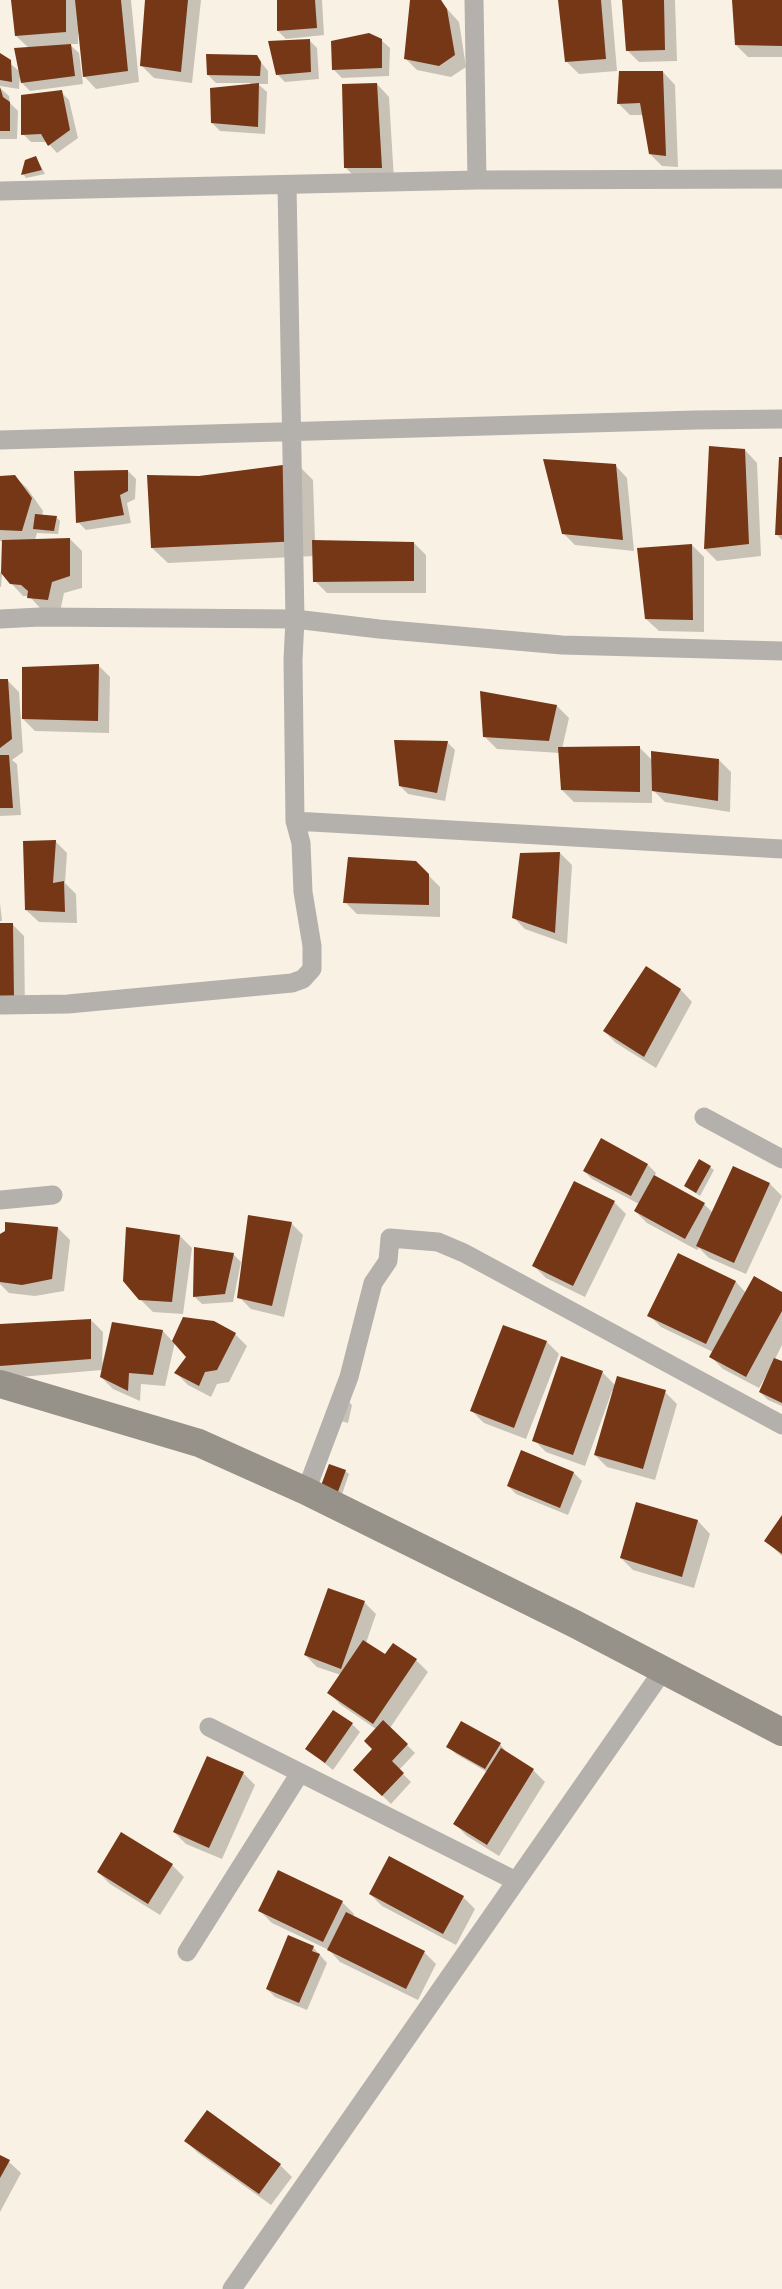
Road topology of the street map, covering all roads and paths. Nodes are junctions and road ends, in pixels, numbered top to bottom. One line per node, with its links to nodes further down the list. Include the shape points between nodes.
1 (474, 0): 3 (street)
2 (782, 179): 3 (street)
3 (477, 180): 4 (street)
4 (287, 185): 5 (street); 7 (street)
5 (0, 192)
6 (782, 419): 7 (street)
7 (290, 431): 8 (street); 10 (street)
8 (0, 440)
9 (0, 619): 10 (street)
10 (294, 619): 11 (street, via 562,645); 12 (street)
11 (782, 651)
12 (295, 820): 13 (street); 14 (street, via 301,843 313,961 312,969 303,979 292,983 78,1004)
13 (782, 848)
14 (0, 1006)
15 (704, 1117): 16 (street)
16 (782, 1160)
17 (53, 1195): 18 (street)
18 (0, 1200)
19 (0, 1384): 21 (main road, via 199,1443)
20 (782, 1425): 21 (street, via 464,1253 438,1242 390,1238 388,1261 373,1282 349,1377)
21 (306, 1491): 22 (main road)
22 (664, 1669): 24 (main road); 26 (street)
23 (209, 1727): 25 (street)
24 (782, 1732)
25 (300, 1773): 26 (street); 27 (street)
26 (516, 1881): 28 (street)
27 (187, 1952)
28 (232, 2289)

